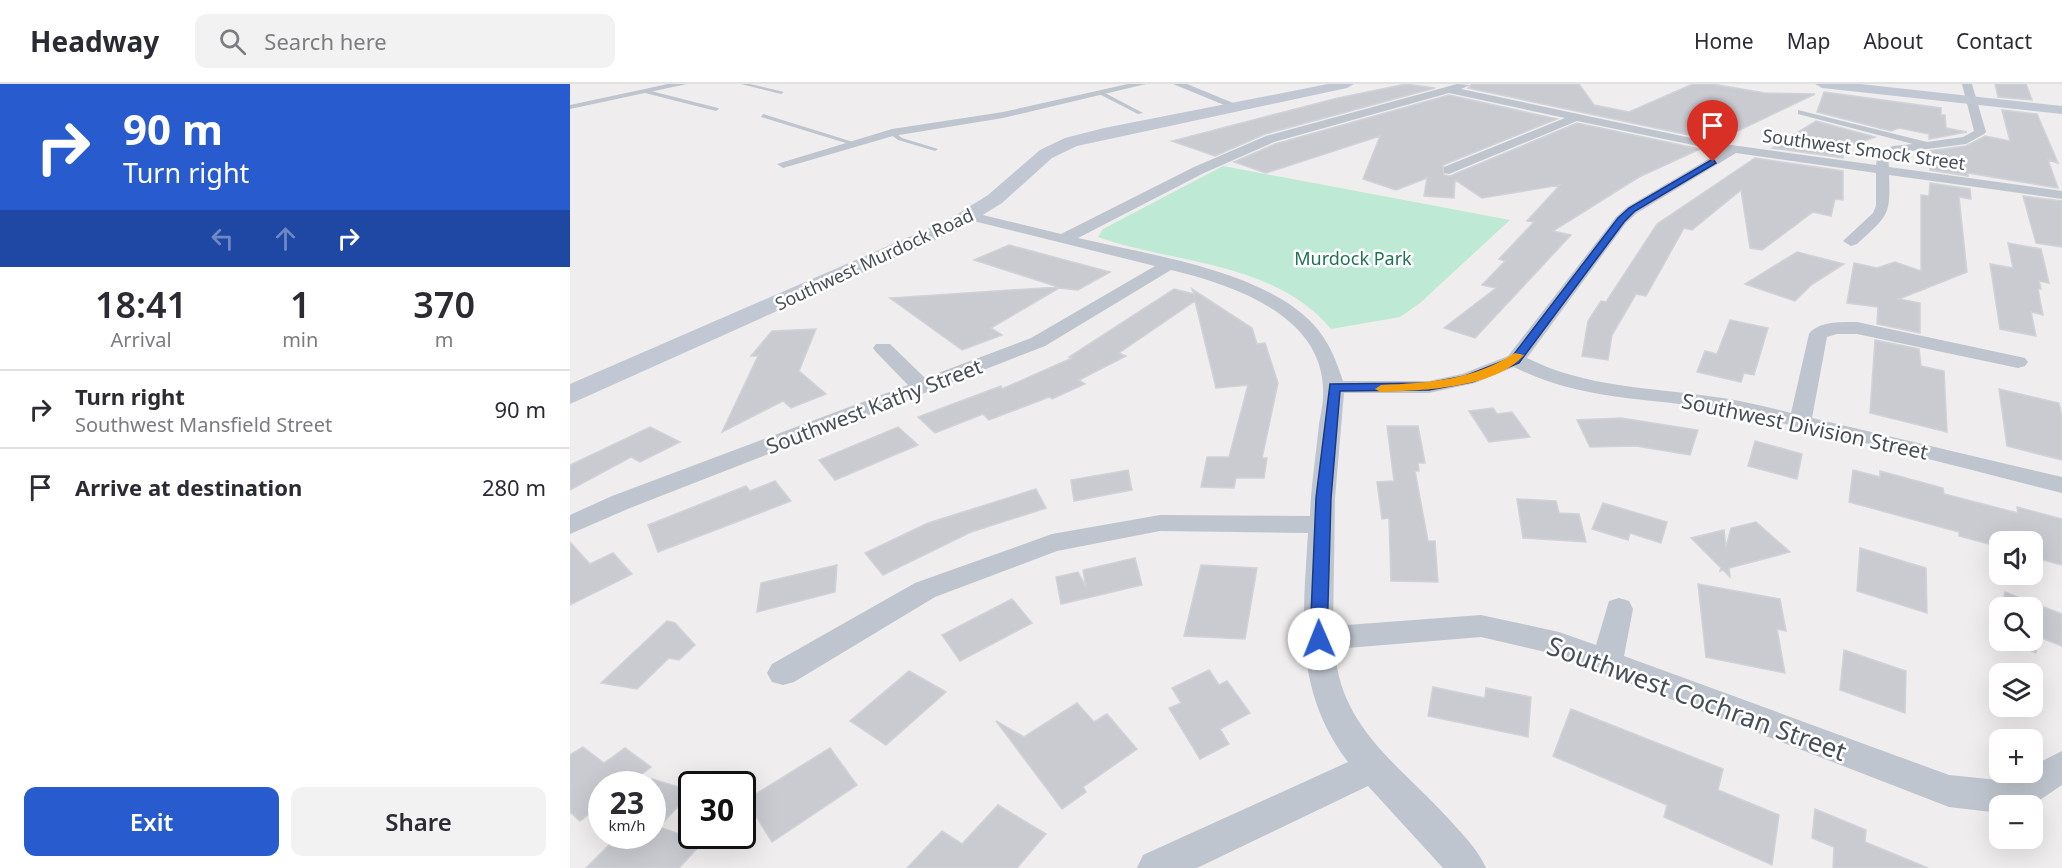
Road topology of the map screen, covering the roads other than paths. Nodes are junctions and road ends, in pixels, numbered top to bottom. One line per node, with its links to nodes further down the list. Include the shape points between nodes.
1 (682, 84): 12 (street)
2 (743, 84): 10 (lane)
3 (789, 84): 10 (lane)
4 (1141, 84): 14 (street)
5 (1178, 84): 17 (street)
6 (1347, 84): 17 (main road, Southwest Murdock Road)
7 (1469, 84): 11 (street)
8 (1822, 84): 15 (main road)
9 (1967, 84): 15 (street)
10 (766, 89): 13 (lane)
11 (1450, 90): 23 (street, Southwest Smock Street); 34 (street, via 1270,140 1199,170)
12 (646, 92): 16 (street); 18 (lane)
13 (781, 93)
14 (1101, 93): 21 (lane); 24 (street, via 1003,115)
15 (1972, 100): 19 (main road); 26 (street, via 1980,129 1977,135)
16 (574, 107)
17 (1238, 107): 33 (main road, Southwest Murdock Road, via 1065,144 1046,154)
18 (716, 109)
19 (2062, 110)
20 (1802, 112): 26 (street)
21 (1140, 113)
22 (763, 116): 25 (lane)
23 (1577, 117): 28 (street, Southwest Smock Street); 30 (street)
24 (892, 133): 25 (street); 27 (lane)
25 (850, 143): 29 (street)
26 (1932, 145): 31 (street, via 1882,155)
27 (935, 149)
28 (1733, 150): 31 (street, Southwest Smock Street); 38 (street, via 1621,220)
29 (783, 164)
30 (1449, 170)
31 (1883, 170): 32 (street, Southwest Smock Street); 35 (street, via 1883,206 1879,215)
32 (2062, 195)
33 (970, 216): 34 (street); 42 (main road, Southwest Murdock Road)
34 (1063, 239): 36 (street)
35 (1851, 241)
36 (1168, 265): 40 (street, via 1243,286 1298,319 1316,340 1332,373); 41 (street, Southwest Kathy Street, via 1038,342)
37 (883, 348): 41 (street)
38 (1515, 360): 40 (street, via 1468,379 1429,387); 43 (street, Southwest Division Street, via 1556,379 1590,388 1691,399)
39 (2018, 362): 43 (street, via 1857,328 1835,328 1818,334)
40 (1334, 387): 46 (street)
41 (923, 388): 45 (street, Southwest Kathy Street)
42 (570, 395)
43 (1801, 420): 44 (street, Southwest Division Street)
44 (2062, 485)
45 (570, 525)
46 (1322, 525): 48 (street); 50 (street, via 1160,523 1052,543 925,590)
47 (1619, 609): 49 (street)
48 (1319, 639): 49 (street, Southwest Cochran Street, via 1481,626 1559,644); 52 (street, via 1325,685 1334,709 1346,734)
49 (1608, 662): 51 (street, Southwest Cochran Street, via 1949,791 2012,798)
50 (783, 674)
51 (2062, 766)
52 (1372, 767): 53 (street); 54 (street)
53 (1156, 868)
54 (1467, 868)

